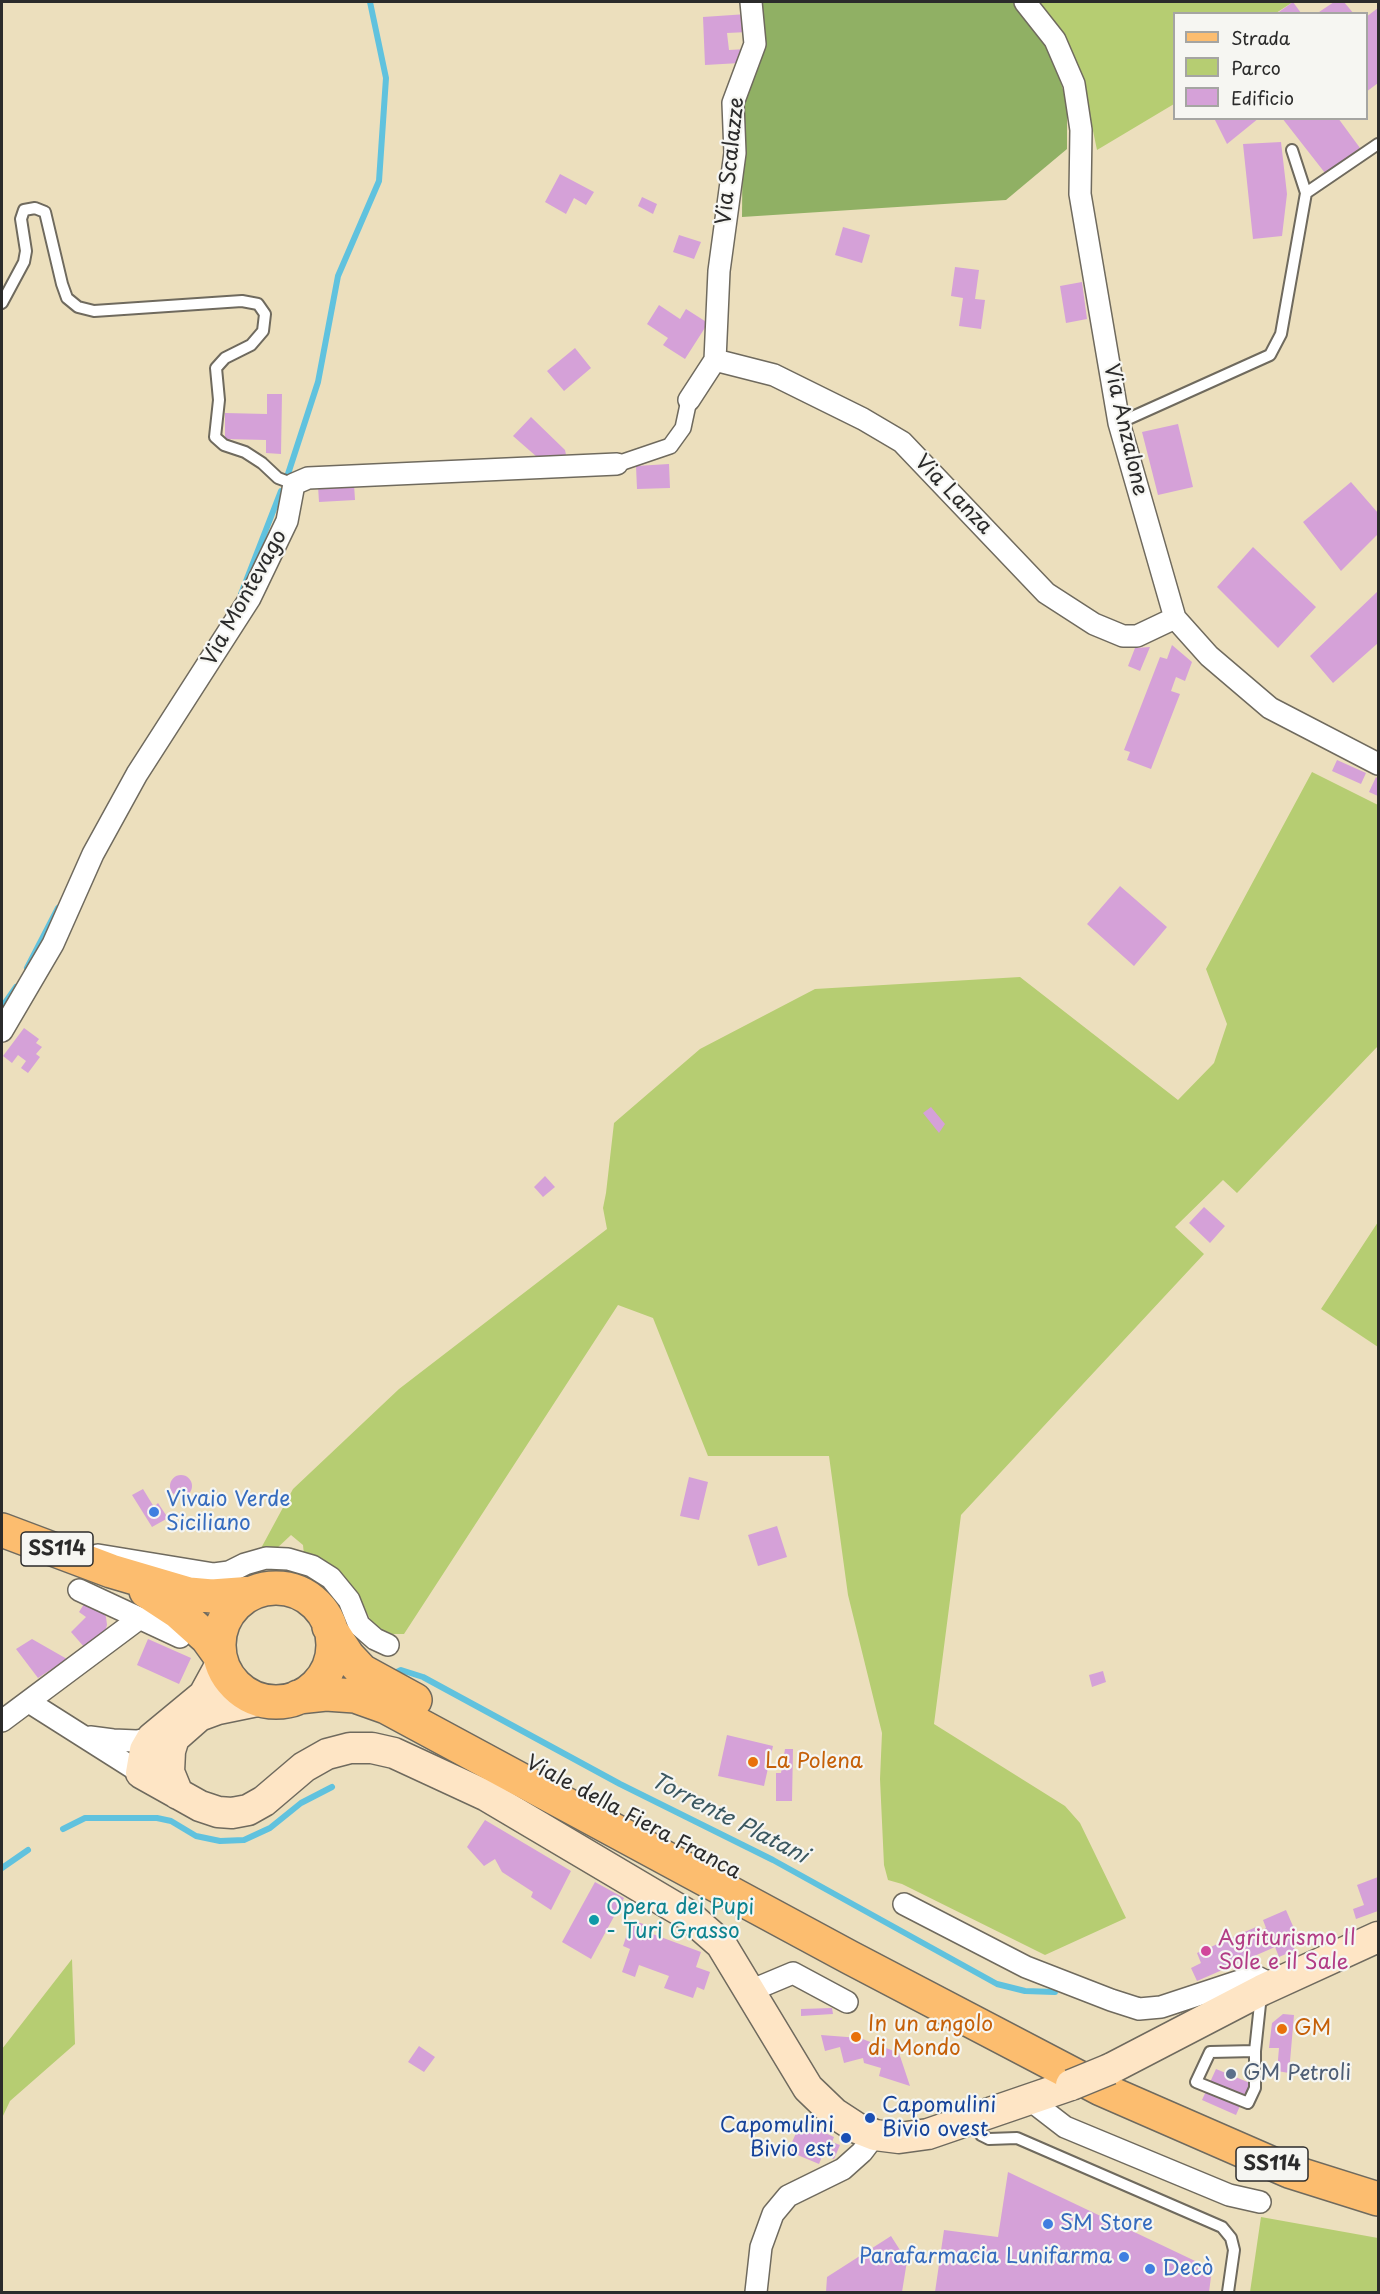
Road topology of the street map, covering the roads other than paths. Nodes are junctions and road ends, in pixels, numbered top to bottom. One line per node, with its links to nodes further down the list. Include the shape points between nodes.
1 (751, 2): 7 (street, Via Scalazze, via 755,44 733,103 735,153 718,271)
2 (1025, 2): 9 (street, Via Anzalone, via 1055,40 1074,84 1081,130 1080,194)
3 (1378, 144): 5 (lane)
4 (1292, 150): 5 (lane)
5 (1306, 194): 9 (lane, via 1281,334 1270,355)
6 (2, 303): 11 (lane, via 24,262 24,210 34,208 45,212 62,284 67,298 78,307 94,311 242,301 258,304 265,314 263,331 251,345 225,358 216,368 219,400 215,437 262,463 278,478)
7 (715, 360): 8 (street); 12 (street, Via Lanza, via 774,375 902,442 1046,593 1094,624 1123,636 1137,636)
8 (689, 400): 10 (street, via 683,428 670,446)
9 (1119, 423): 12 (street, Via Anzalone)
10 (617, 464): 11 (street, via 308,478)
11 (294, 484): 14 (street, Via Montevago, via 287,521 250,598 137,774 93,854 53,944)
12 (1175, 618): 13 (street, Via Anzalone, via 1209,656 1270,708)
13 (1378, 764)
14 (2, 1031)
15 (2, 1530): 16 (main road, SS114)
16 (56, 1549): 17 (main road, SS114); 23 (street, via 214,1575 266,1558 288,1559 312,1566 331,1578 349,1600 359,1625)
17 (111, 1571): 19 (main road, via 189,1594); 24 (main road, via 178,1612 207,1638)
18 (79, 1590): 20 (street)
19 (253, 1593): 21 (main road, via 278,1588 302,1594 321,1611); 24 (main road, via 225,1619 220,1637)
20 (140, 1618): 22 (street); 27 (street)
21 (330, 1628): 25 (main road, via 332,1646 326,1671); 41 (main road, Viale della Fiera Franca / SS114, via 362,1671 1108,2077)
22 (180, 1637)
23 (388, 1645)
24 (221, 1659): 26 (main road, via 235,1684); 30 (main road, via 204,1695)
25 (298, 1697): 26 (main road); 41 (main road, Viale della Fiera Franca / SS114, via 355,1696 386,1707 971,2022)
26 (262, 1700): 30 (main road, via 199,1716)
27 (29, 1702): 28 (street); 29 (street)
28 (2, 1721)
29 (80, 1735): 30 (street, via 137,1741); 31 (street)
30 (163, 1738): 31 (main road, via 145,1750); 32 (main road, via 170,1751 169,1772)
31 (141, 1773): 32 (main road)
32 (178, 1794): 36 (main road, via 218,1812 248,1810 327,1754 350,1748 394,1753 487,1796 687,1915 721,1944)
33 (904, 1905): 35 (street, via 1026,1967 1139,2009 1161,2007 1255,1976)
34 (1378, 1937): 35 (main road)
35 (1267, 1987): 38 (lane); 39 (main road, bridge, via 1110,2069)
36 (750, 1991): 37 (street, via 793,1973); 42 (main road, via 808,2088 834,2113)
37 (847, 2002)
38 (1255, 2051): 38 (lane, via 1255,2088 1248,2103 1196,2082 1210,2052)
39 (1030, 2100): 40 (main road); 44 (street, via 1065,2127 1229,2195)
40 (972, 2119): 42 (main road, via 928,2134 899,2138); 46 (lane, via 981,2135 989,2139 1017,2138 1222,2227 1234,2250)
41 (1168, 2120): 43 (main road, Viale della Fiera Franca / SS114, via 1289,2171)
42 (875, 2135): 45 (street, via 843,2169 788,2196 773,2214 761,2247)
43 (1378, 2199)
44 (1260, 2202)
45 (756, 2292)
46 (1228, 2292)

